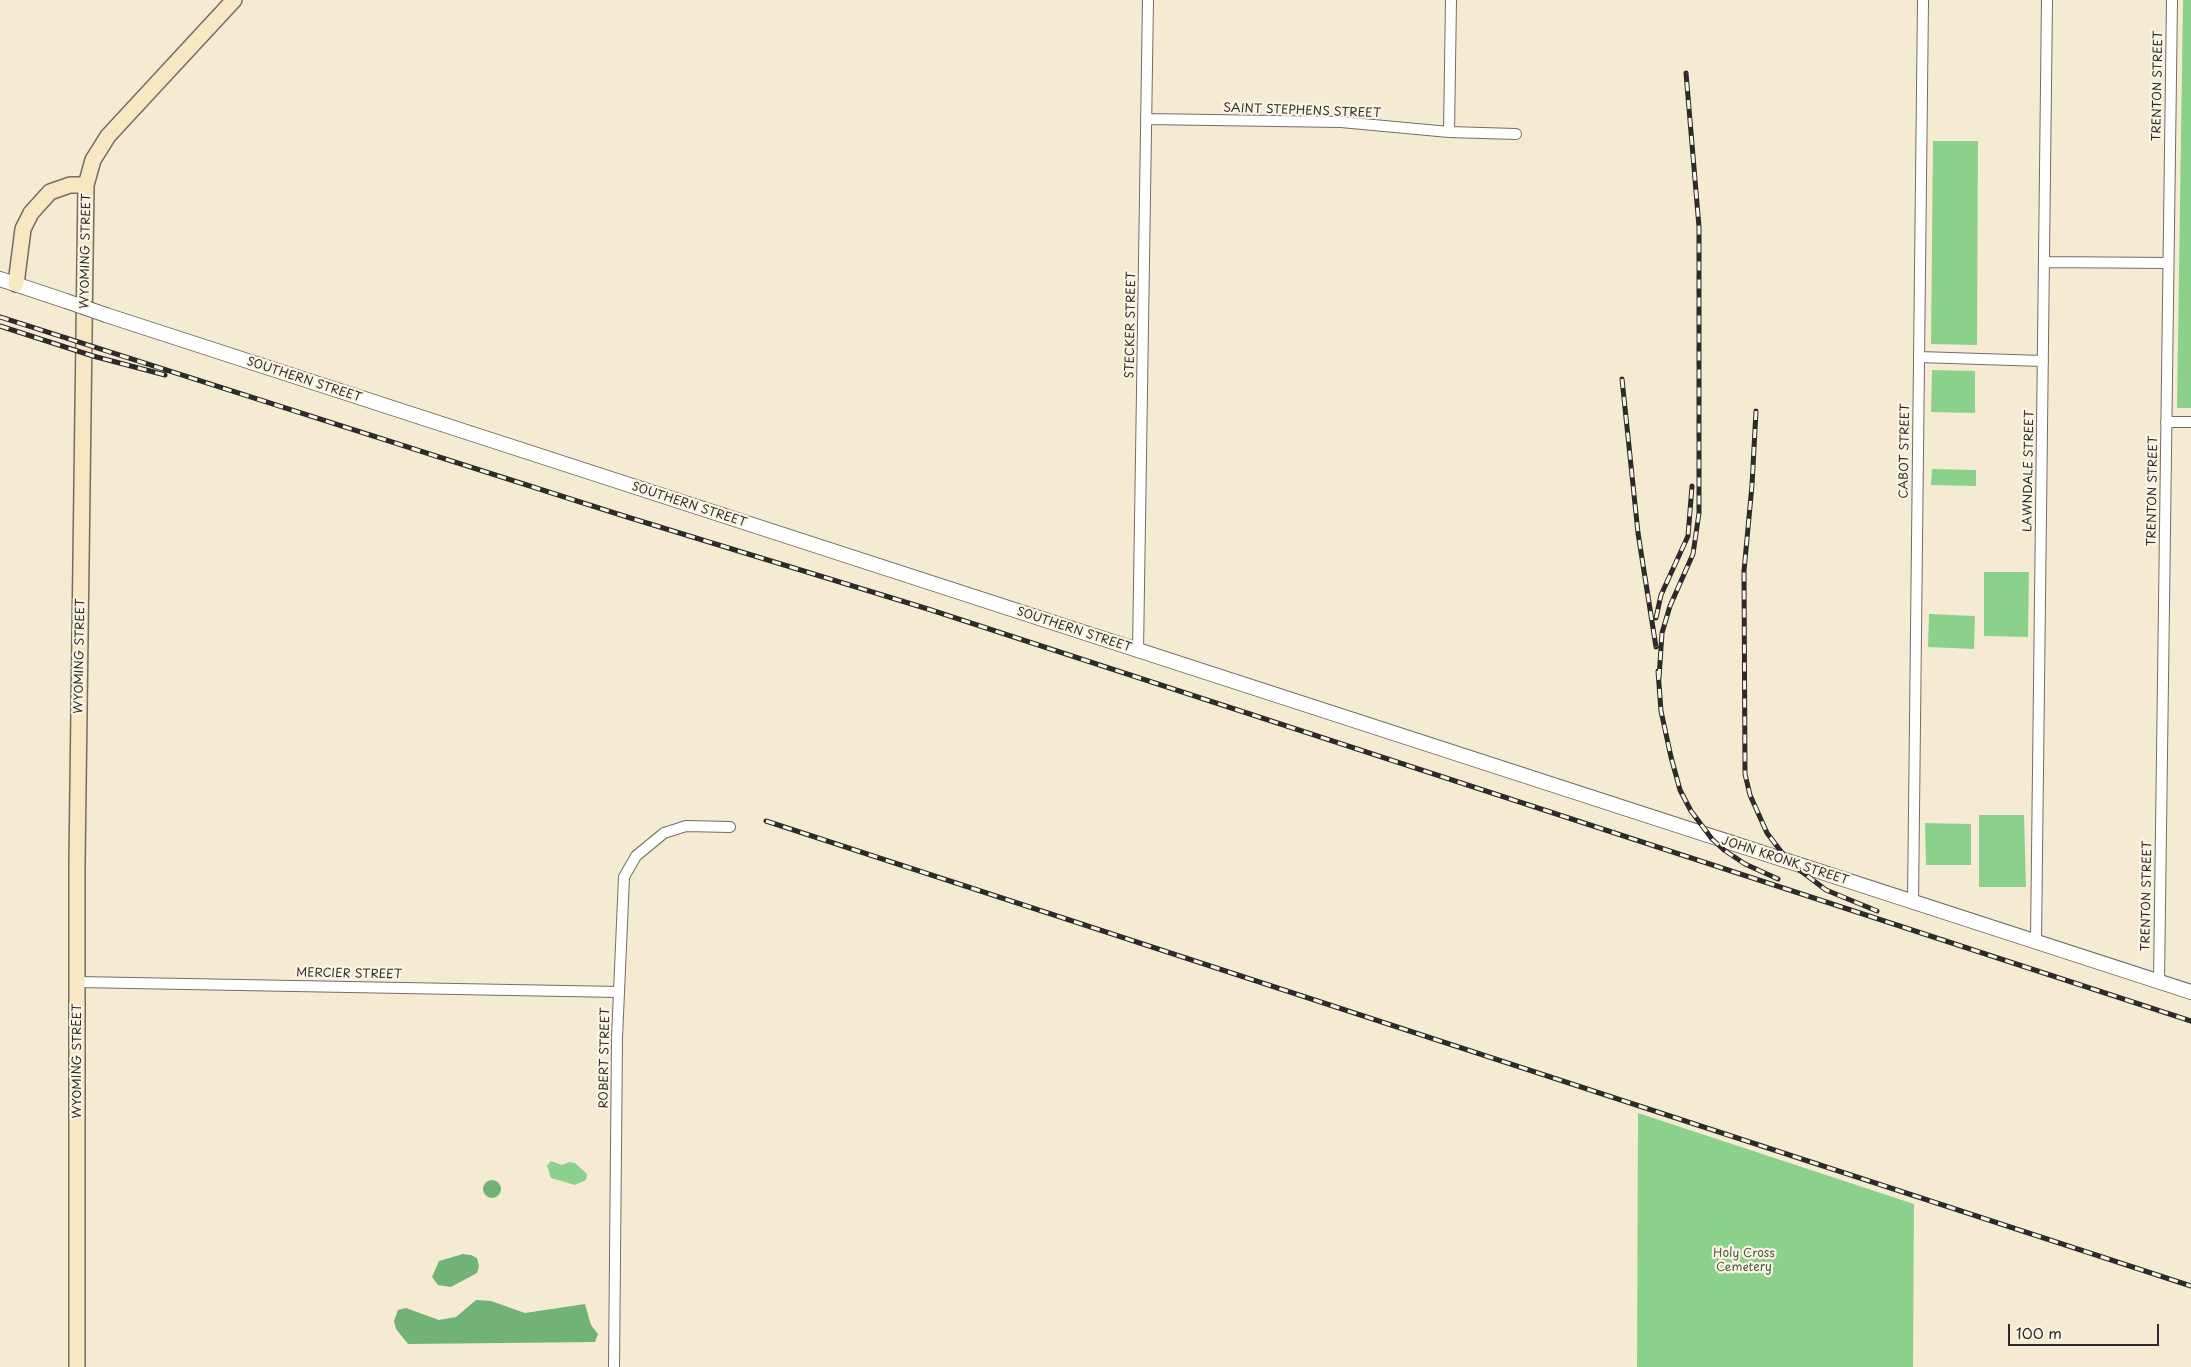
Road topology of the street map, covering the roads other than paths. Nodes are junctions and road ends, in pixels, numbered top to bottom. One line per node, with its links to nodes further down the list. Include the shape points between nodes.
1 (234, 0): 10 (main road, WYOMING STREET, via 108,136 93,160)
2 (1148, 0): 7 (street, STECKER STREET)
3 (1451, 0): 8 (street)
4 (1922, 0): 15 (street, CABOT STREET)
5 (2047, 0): 11 (street, LAWNDALE STREET)
6 (2172, 0): 12 (street, TRENTON STREET)
7 (1146, 119): 8 (street, SAINT STEPHENS STREET, via 1341,122); 19 (street, STECKER STREET)
8 (1448, 132): 9 (street, SAINT STEPHENS STREET)
9 (1516, 134)
10 (86, 185): 14 (main road, via 70,185 50,192 31,213 23,229); 24 (main road, WYOMING STREET)
11 (2044, 262): 12 (street); 16 (street, LAWNDALE STREET)
12 (2168, 263): 17 (street, TRENTON STREET)
13 (0, 279): 14 (street, SOUTHERN STREET)
14 (16, 284): 19 (street, SOUTHERN STREET, bridge)
15 (1919, 358): 16 (street); 22 (street, CABOT STREET)
16 (2043, 361): 23 (street, LAWNDALE STREET)
17 (2166, 422): 18 (street); 25 (street, TRENTON STREET)
18 (2191, 422)
19 (1138, 651): 20 (street, SOUTHERN STREET)
20 (1379, 729): 22 (street, JOHN KRONK STREET)
21 (730, 827): 26 (street, ROBERT STREET, via 695,825 674,829 651,841 631,862 622,890)
22 (1912, 902): 23 (street, JOHN KRONK STREET)
23 (2036, 942): 25 (street, JOHN KRONK STREET)
24 (78, 982): 26 (street, MERCIER STREET); 28 (main road, WYOMING STREET)
25 (2159, 982): 27 (street, JOHN KRONK STREET)
26 (619, 992): 29 (street, ROBERT STREET)
27 (2191, 992)
28 (77, 1367)
29 (614, 1367)

